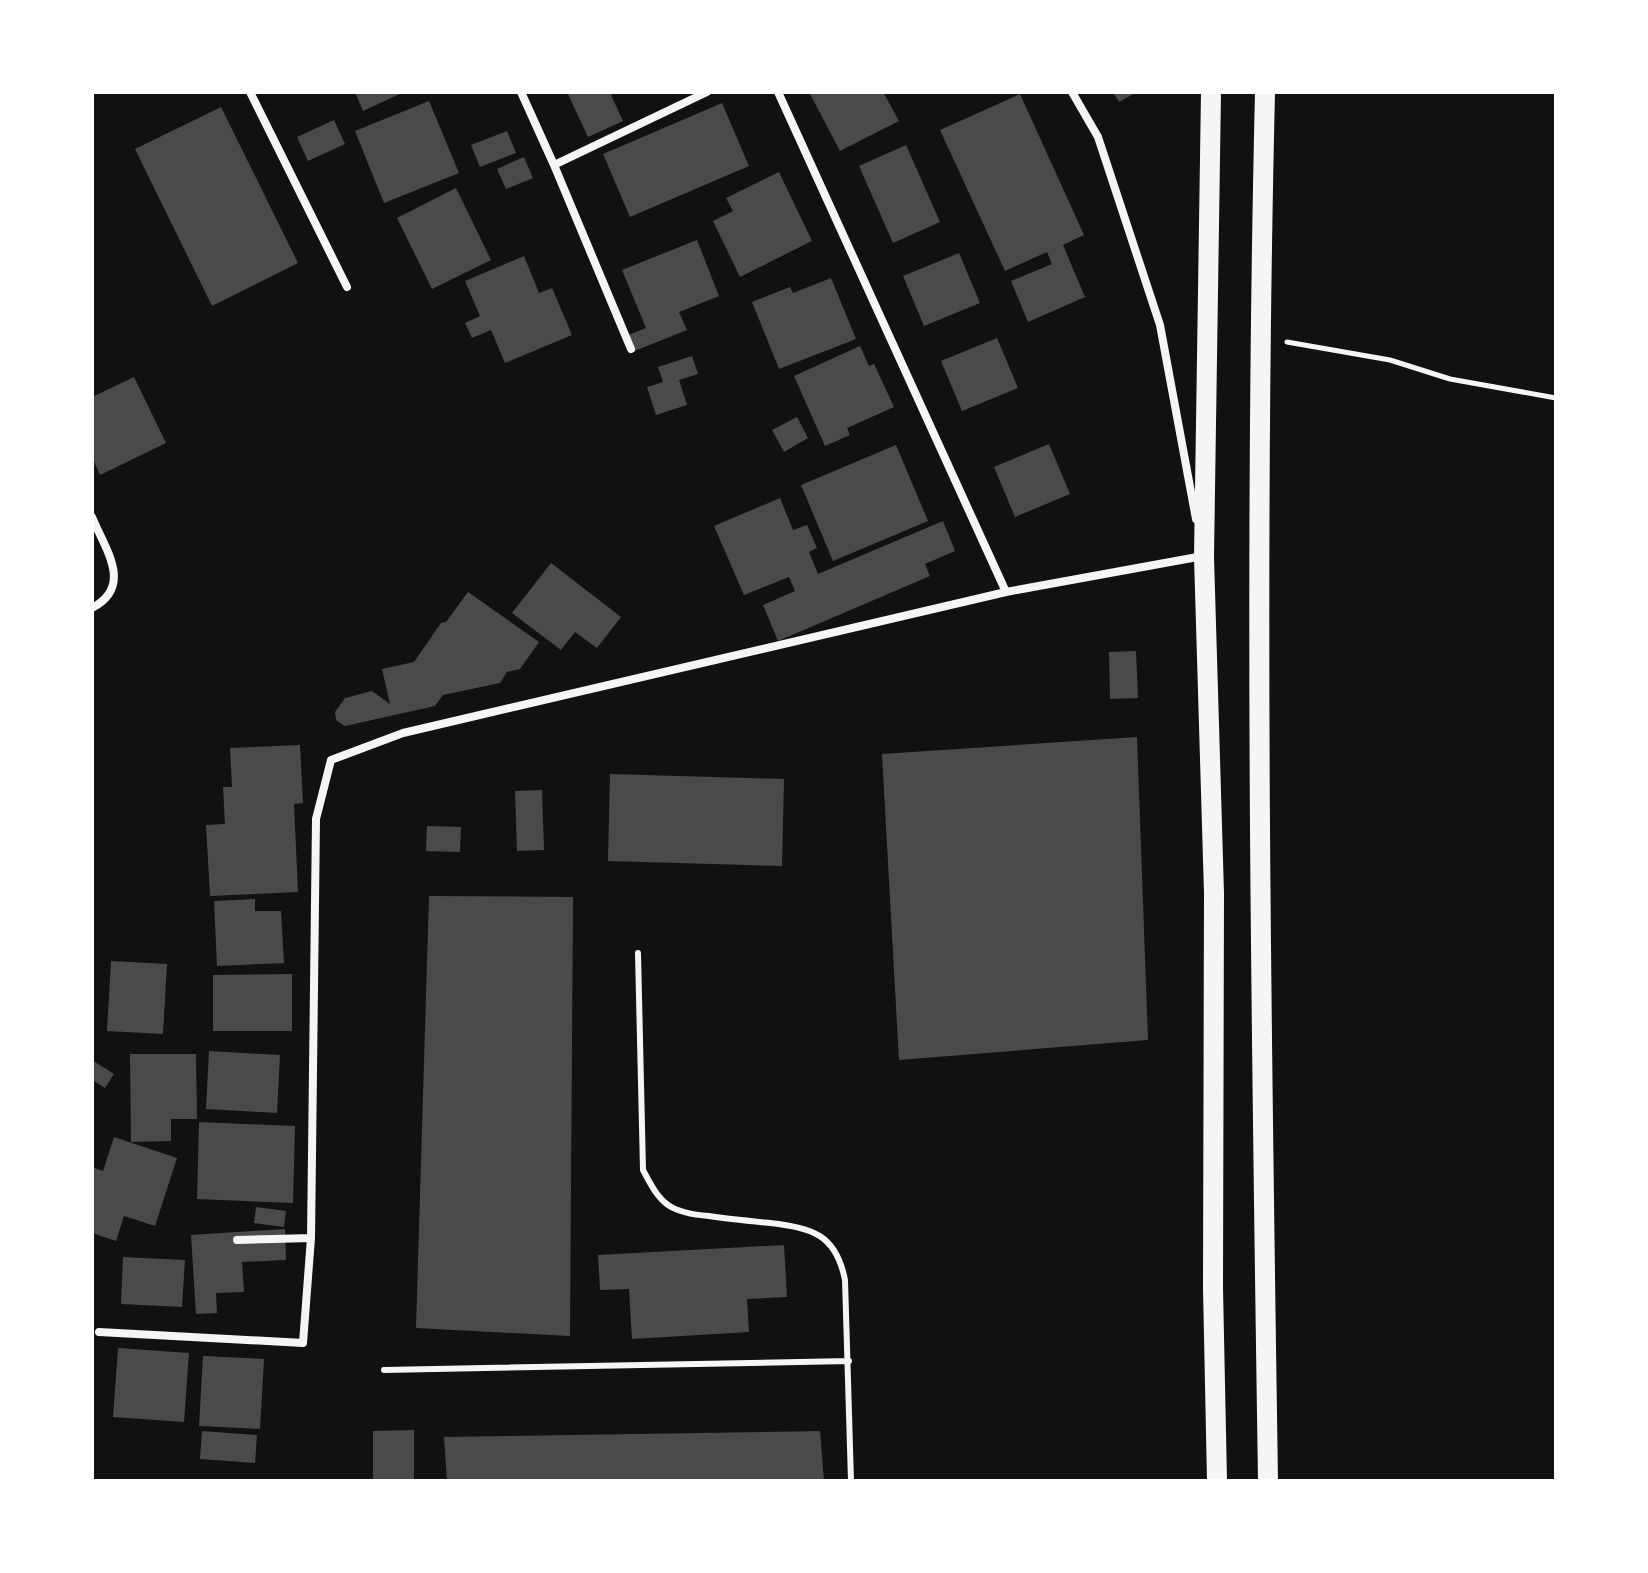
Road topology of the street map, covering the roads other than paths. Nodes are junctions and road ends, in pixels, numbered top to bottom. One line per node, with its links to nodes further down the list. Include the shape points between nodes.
1 (250, 92): 9 (street)
2 (521, 92): 8 (street)
3 (707, 92): 8 (street)
4 (778, 92): 13 (street)
5 (1072, 92): 12 (street, via 1098,137 1160,325)
6 (1211, 92): 12 (main road)
7 (1265, 92): 23 (main road, via 1259,333)
8 (554, 165): 10 (street)
9 (347, 287)
10 (631, 349)
11 (92, 517): 14 (street, via 115,579 107,598)
12 (1204, 557): 13 (street); 22 (main road, via 1214,893)
13 (1006, 592): 16 (street, via 403,733 331,760 316,819)
14 (92, 608)
15 (638, 953): 19 (lane, via 643,1170 653,1191 669,1206 690,1214 799,1227 831,1245 845,1280)
16 (311, 1238): 17 (street); 18 (street, via 303,1343)
17 (237, 1240)
18 (99, 1332)
19 (849, 1361): 20 (lane); 21 (lane)
20 (384, 1370)
21 (851, 1481)
22 (1217, 1481)
23 (1268, 1481)

